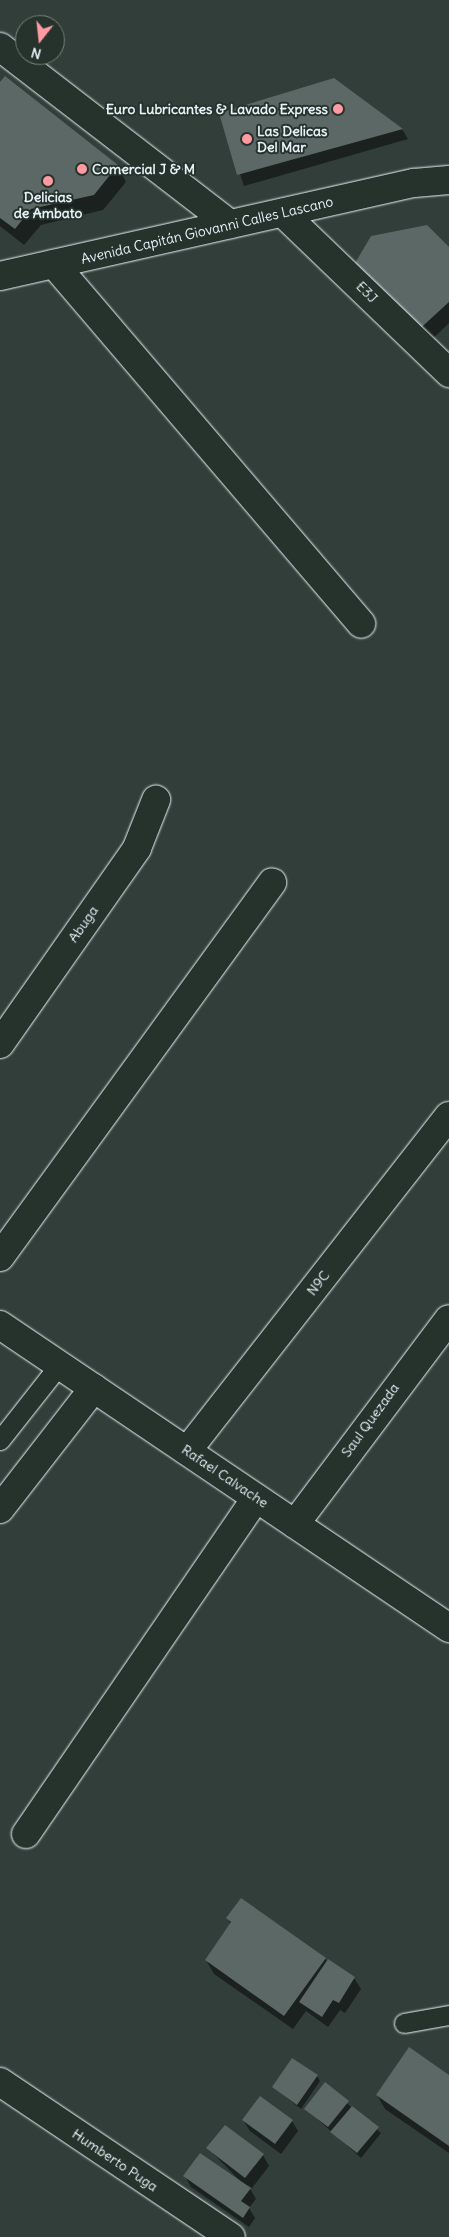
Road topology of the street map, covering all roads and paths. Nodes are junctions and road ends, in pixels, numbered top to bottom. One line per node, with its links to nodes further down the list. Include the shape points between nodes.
1 (0, 46): 6 (street)
2 (449, 169): 4 (street, Avenida Capitán Giovanni Calles Lascano)
3 (449, 180): 4 (street, Avenida Capitán Giovanni Calles Lascano)
4 (414, 183): 5 (street, Avenida Capitán Giovanni Calles Lascano)
5 (283, 213): 6 (street, Avenida Capitán Giovanni Calles Lascano); 9 (street, E3J)
6 (230, 224): 7 (street, Avenida Capitán Giovanni Calles Lascano)
7 (54, 264): 8 (street, Avenida Capitán Giovanni Calles Lascano); 10 (street)
8 (0, 276)
9 (449, 373)
10 (361, 624)
11 (156, 800): 13 (street, Abuga, via 137,848)
12 (272, 882): 15 (street)
13 (0, 1044)
14 (449, 1116): 21 (street, N9C)
15 (0, 1258)
16 (449, 1319): 24 (street, Saul Quezada)
17 (0, 1325): 18 (street, Rafael Calvache)
18 (59, 1365): 19 (street, Rafael Calvache); 20 (lane)
19 (94, 1388): 21 (street, Rafael Calvache); 23 (street)
20 (0, 1440)
21 (187, 1451): 22 (street, Rafael Calvache)
22 (256, 1498): 24 (street, Rafael Calvache); 26 (street)
23 (0, 1509)
24 (295, 1524): 25 (street, Rafael Calvache)
25 (449, 1628)
26 (26, 1834)
27 (449, 2015): 28 (lane)
28 (404, 2023)
29 (0, 2082): 30 (street, Humberto Puga)
30 (231, 2237)

